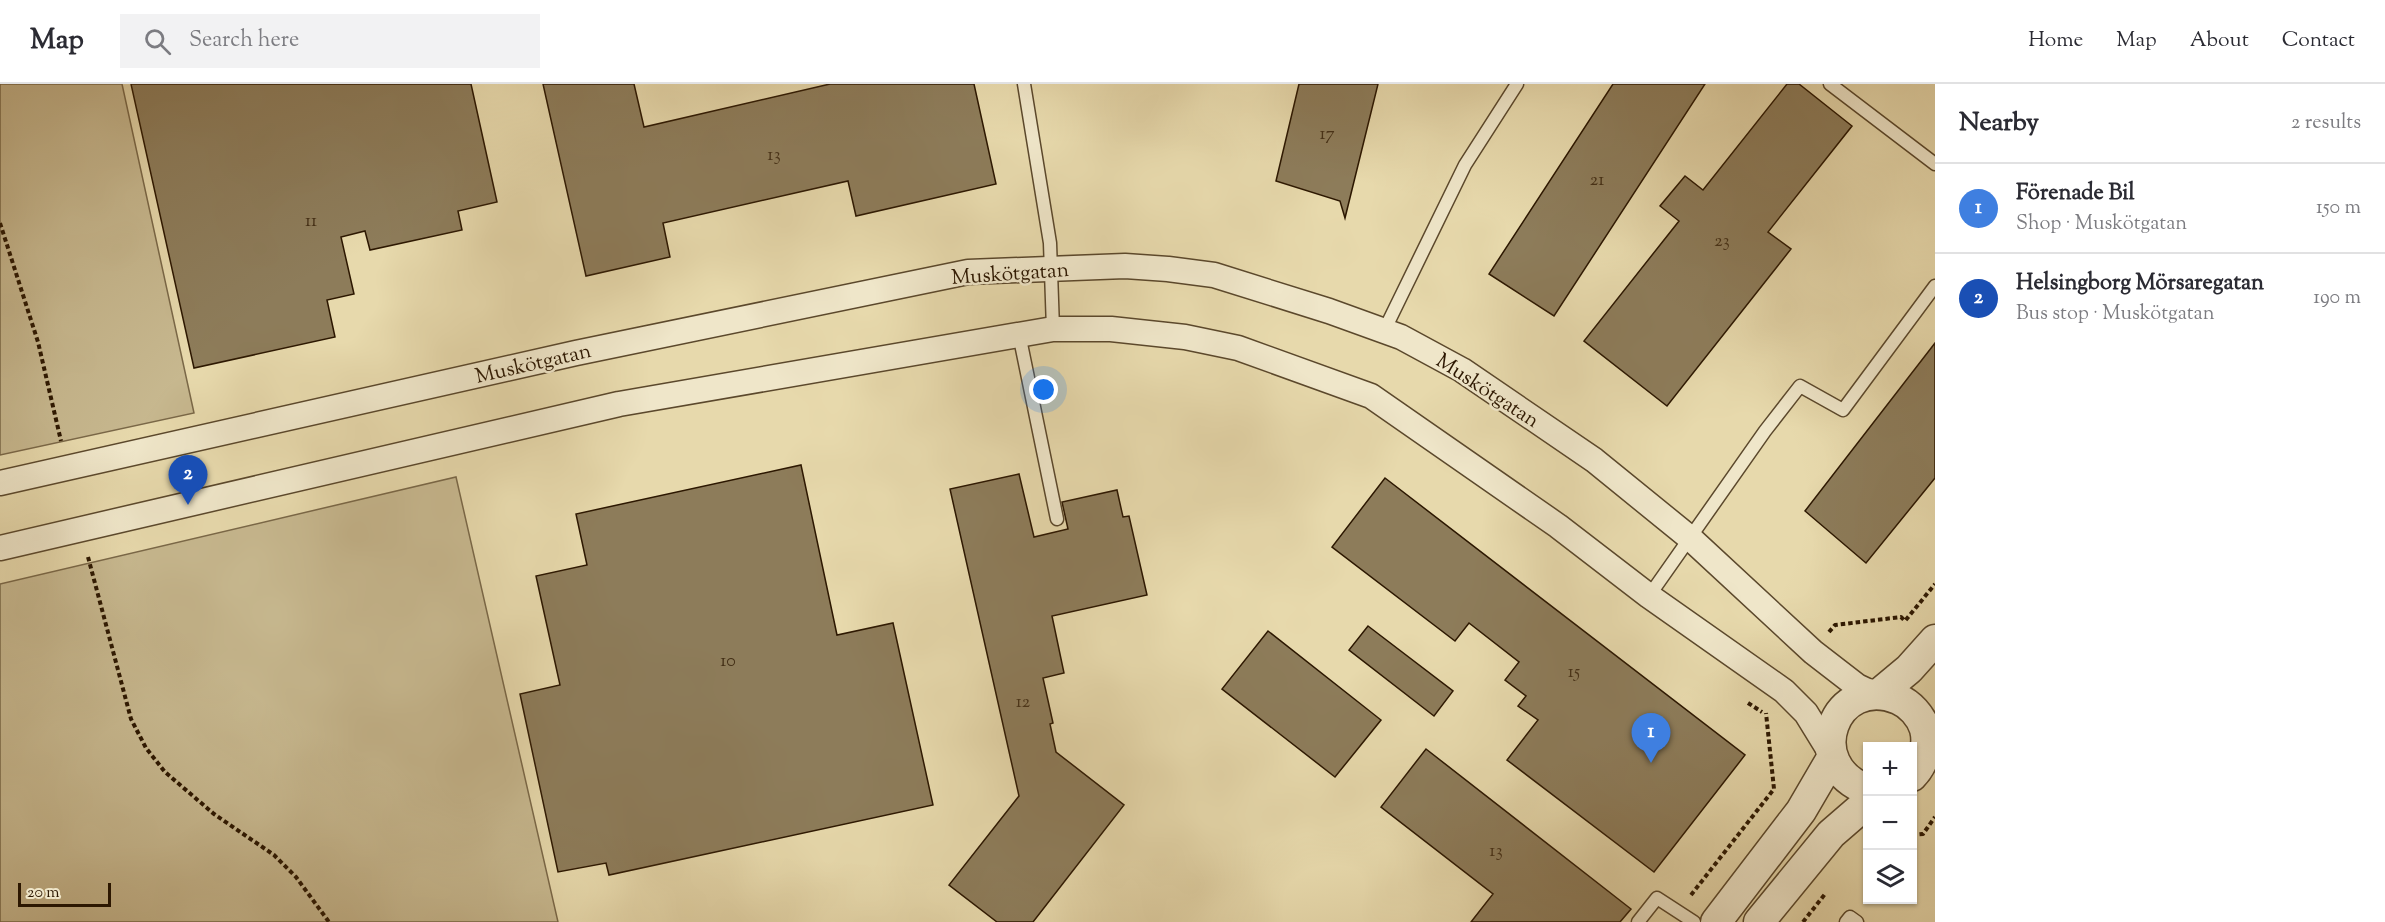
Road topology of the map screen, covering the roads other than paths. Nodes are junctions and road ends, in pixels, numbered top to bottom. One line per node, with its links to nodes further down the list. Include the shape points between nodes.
1 (1024, 84): 5 (lane)
2 (1517, 84): 8 (lane, via 1465,165)
3 (1830, 84): 4 (lane)
4 (1935, 164)
5 (1051, 268): 7 (lane); 8 (street, Muskötgatan, via 1125,266 1214,275); 10 (street, Muskötgatan, via 968,272 576,353)
6 (1935, 286): 12 (lane, via 1843,410 1800,386)
7 (1053, 329): 9 (street); 14 (street, via 1111,329 1185,336 1247,352 1371,396 1558,526)
8 (1384, 331): 12 (street, Muskötgatan, via 1401,336 1490,389 1594,460)
9 (1019, 334): 11 (lane); 13 (street, via 619,404)
10 (0, 483)
11 (1057, 519)
12 (1690, 538): 14 (lane); 16 (street, Muskötgatan, via 1813,652 1857,686)
13 (0, 548)
14 (1648, 596): 18 (street, via 1784,691 1806,712)
15 (1935, 640): 16 (street, via 1909,669)
16 (1876, 694): 17 (street, via 1902,700 1920,717); 18 (street, via 1848,704 1839,714 1831,732)
17 (1930, 719): 19 (street, via 1924,757)
18 (1831, 755): 20 (street, via 1846,778); 24 (street, via 1801,811)
19 (1917, 768)
20 (1863, 787)
21 (1863, 806): 25 (street, via 1831,834)
22 (1638, 922): 23 (lane, via 1657,898)
23 (1694, 922)
24 (1716, 922)
25 (1759, 922)
26 (1846, 922): 27 (lane, via 1850,917)
27 (1857, 922)

